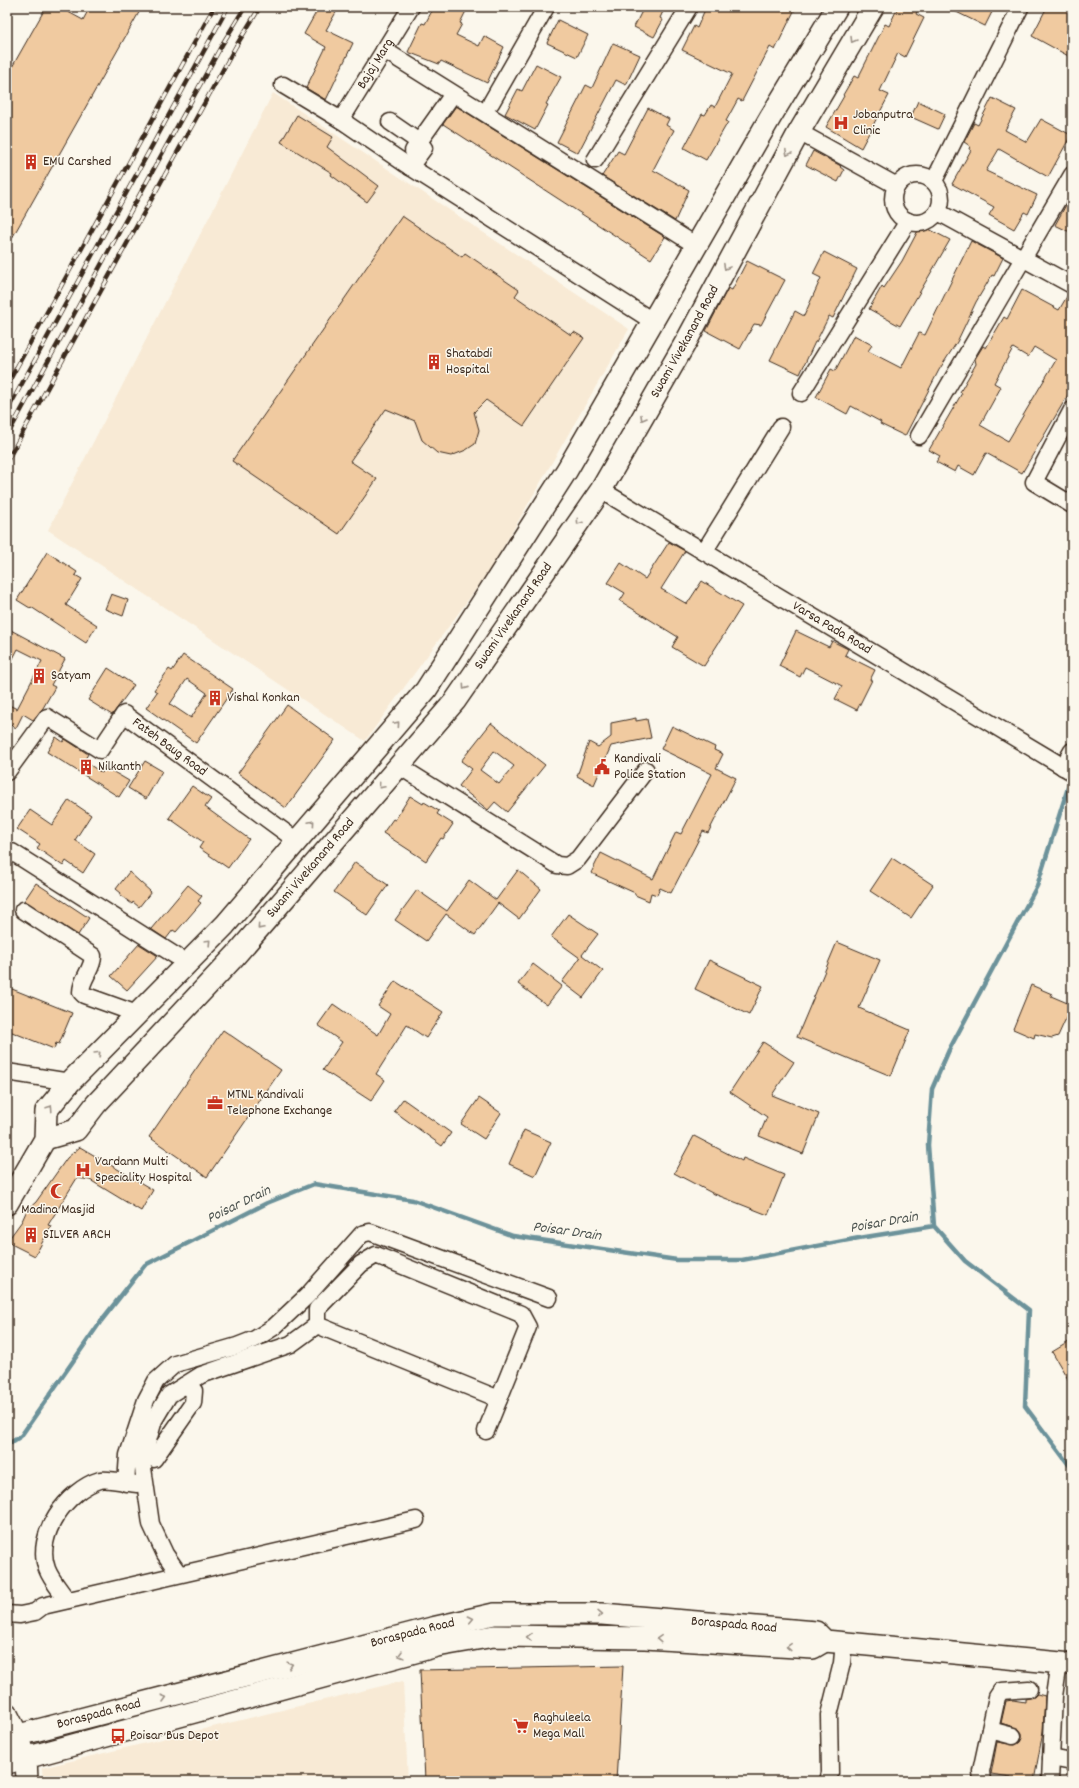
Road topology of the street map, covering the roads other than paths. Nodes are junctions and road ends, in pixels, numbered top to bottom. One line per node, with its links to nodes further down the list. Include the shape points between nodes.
1 (411, 7): 7 (street, Bajaj Marg)
2 (546, 7): 10 (street)
3 (688, 7): 15 (street)
4 (837, 7): 22 (main road, Swami Vivekanand Road)
5 (1020, 8): 18 (street)
6 (867, 9): 13 (main road, Swami Vivekanand Road, one-way to 13)
7 (384, 50): 9 (street); 11 (street, Bajaj Marg)
8 (283, 85): 11 (street)
9 (453, 94): 14 (street); 22 (street)
10 (491, 103)
11 (341, 120): 16 (street)
12 (390, 122): 14 (street)
13 (799, 132): 19 (street); 30 (main road, Swami Vivekanand Road, one-way to 30, via 687,340)
14 (419, 142): 16 (street)
15 (595, 160)
16 (407, 165): 25 (street)
17 (1072, 175): 23 (street)
18 (934, 181): 19 (street, via 927,177 912,175); 20 (street, via 942,196)
19 (897, 186): 21 (street, via 893,204 901,217)
20 (938, 212): 21 (street, via 925,222); 23 (street)
21 (908, 221): 26 (street)
22 (697, 246): 25 (main road, Swami Vivekanand Road)
23 (1023, 258): 24 (street); 29 (street)
24 (1070, 284)
25 (654, 322): 38 (main road, Swami Vivekanand Road, one-way to 25, via 426,690 567,470)
26 (801, 393)
27 (1072, 410): 31 (street, via 1034,482)
28 (781, 427): 32 (street)
29 (919, 436)
30 (601, 490): 32 (street, Varsa Pada Road); 34 (main road, Swami Vivekanand Road, one-way to 34, via 455,701)
31 (1072, 505)
32 (704, 552): 36 (street, Varsa Pada Road)
33 (1072, 751): 36 (street)
34 (399, 766): 35 (street, via 557,865 567,866 578,859); 45 (main road, Swami Vivekanand Road, one-way to 45, via 235,956 96,1104 76,1130)
35 (646, 770)
36 (1068, 770)
37 (7, 772): 38 (street, Fateh Baug Road, via 47,717 100,750 124,714)
38 (297, 841): 41 (main road, Swami Vivekanand Road, one-way to 38, via 225,925)
39 (7, 851): 41 (street)
40 (23, 910): 42 (street, via 93,956 93,962 81,987 84,995)
41 (187, 963): 42 (main road, Swami Vivekanand Road)
42 (137, 1014): 44 (main road, Swami Vivekanand Road, one-way to 42)
43 (7, 1072): 44 (street)
44 (70, 1082): 45 (main road, Swami Vivekanand Road, one-way to 44, via 46,1111)
45 (45, 1139): 46 (main road, Swami Vivekanand Road)
46 (7, 1204)
47 (549, 1298): 53 (street, via 370,1232 362,1234 307,1296 274,1327 237,1346 175,1364 156,1381 146,1400 128,1455)
48 (317, 1325): 49 (street, via 291,1344 201,1375); 50 (street); 50 (street, via 318,1308 361,1264 376,1255 520,1314 528,1326)
49 (185, 1385): 52 (street, via 194,1392 192,1403); 54 (street, via 169,1395 154,1420 142,1462)
50 (499, 1400): 51 (street)
51 (486, 1431)
52 (154, 1459)
53 (126, 1483): 54 (street); 57 (street, via 101,1480 83,1489 63,1506 51,1523 46,1539 47,1570)
54 (146, 1485): 56 (street, via 151,1524)
55 (416, 1520): 56 (street)
56 (179, 1574): 57 (street)
57 (67, 1600): 58 (street, via 43,1606 35,1612 20,1616)
58 (9, 1614)
59 (835, 1641): 60 (main road, Boraspada Road); 65 (main road, Boraspada Road, one-way to 59, via 494,1614 602,1614 662,1618 816,1632); 67 (main road, Boraspada Road, one-way to 67, via 813,1648 645,1638 494,1636 437,1646 383,1660); 70 (street, via 842,1663 829,1715)
60 (1065, 1663): 66 (street, via 1054,1696)
61 (1029, 1689): 63 (street, via 1001,1691 997,1697)
62 (7, 1714): 65 (main road)
63 (990, 1730): 64 (street); 71 (street, via 981,1770)
64 (1013, 1736)
65 (13, 1737): 67 (main road)
66 (1051, 1758): 68 (street); 72 (street)
67 (16, 1761): 69 (main road)
68 (1072, 1762)
69 (27, 1781)
70 (828, 1781)
71 (982, 1781)
72 (1050, 1781)

